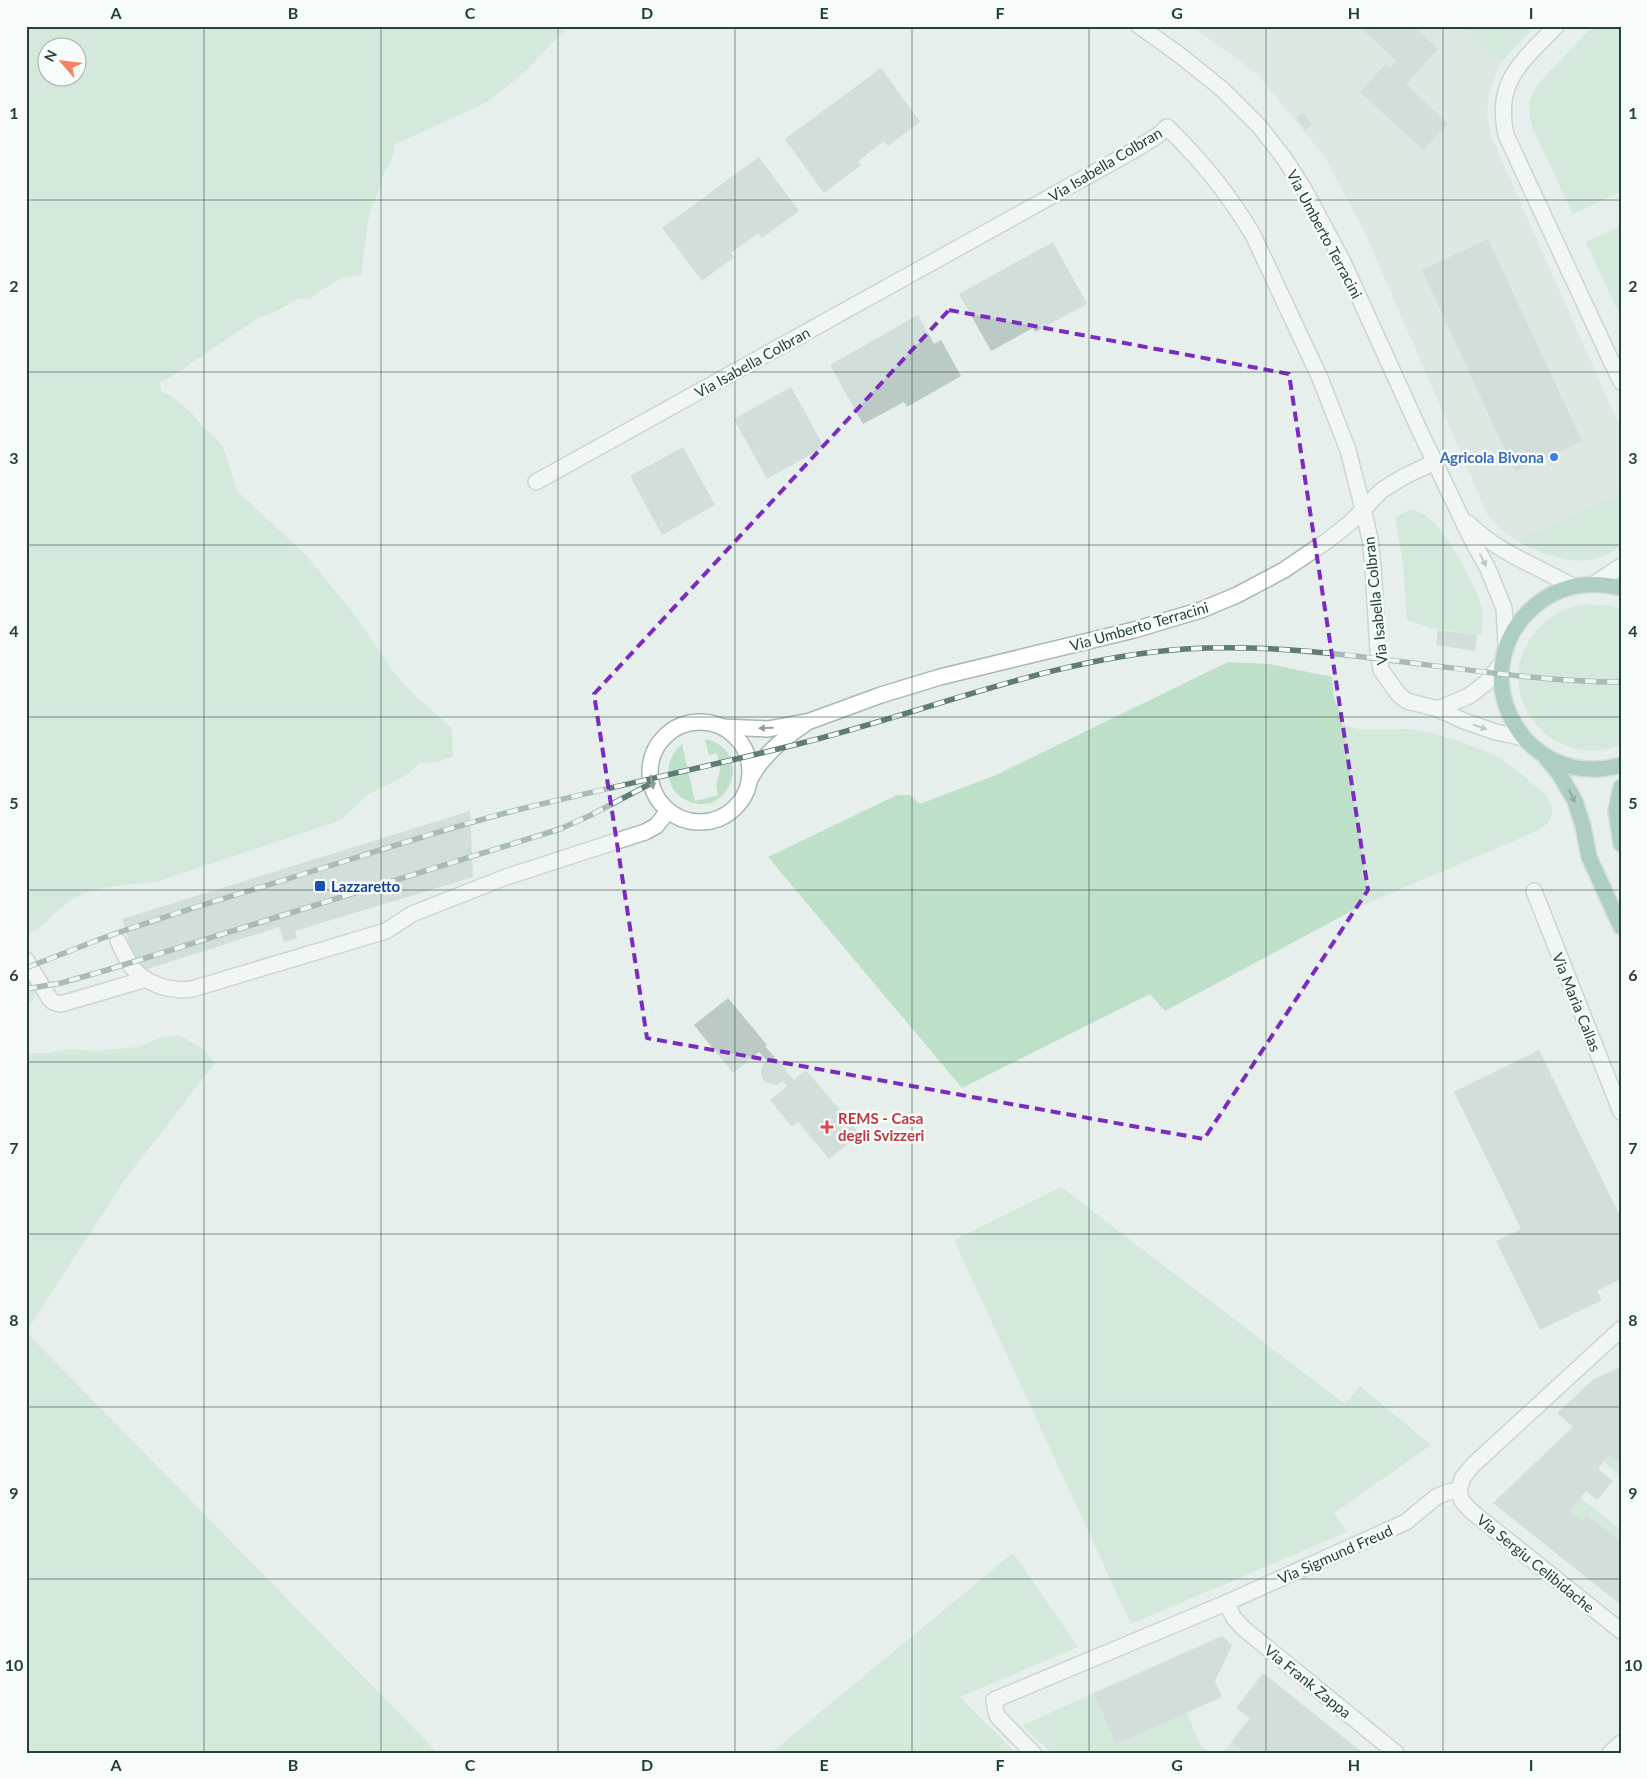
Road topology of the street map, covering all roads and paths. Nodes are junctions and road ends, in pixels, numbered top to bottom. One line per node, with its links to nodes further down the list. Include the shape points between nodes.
1 (1139, 26): 4 (street, Via Umberto Terracini, via 1222,89 1260,127 1284,158 1343,262)
2 (1556, 26): 3 (street, via 1508,82 1502,102 1503,120 1506,135)
3 (1621, 382)
4 (1435, 462): 6 (street, Via Umberto Terracini, via 1382,490); 7 (street, Via Umberto Terracini)
5 (536, 482): 6 (street, Via Isabella Colbran, via 1131,152 1168,127 1214,176 1253,235 1320,378 1348,450)
6 (1364, 508): 14 (street, Via Isabella Colbran, via 1373,566 1381,670 1406,701); 15 (street, Via Umberto Terracini, via 1327,542 1284,570 1201,610 932,680)
7 (1461, 517): 10 (street, Via Umberto Terracini, via 1486,539); 12 (street, Via Umberto Terracini, one-way to 12, via 1504,608)
8 (1621, 566): 9 (street)
9 (1594, 584): 10 (main road); 11 (main road)
10 (1572, 586): 12 (main road, via 1551,594 1532,607)
11 (1621, 588)
12 (1506, 644): 13 (main road)
13 (1501, 664): 14 (street, via 1486,684 1469,696); 17 (main road, via 1505,706)
14 (1438, 709): 17 (street, Via Isabella Colbran, one-way to 17, via 1464,721)
15 (810, 721): 16 (street, Via Umberto Terracini, one-way to 16, via 768,728); 20 (street, Via Umberto Terracini, via 765,756)
16 (722, 727): 20 (street, via 736,737 746,752); 22 (street, Via Umberto Terracini, one-way to 22, via 700,722 684,725 669,733 655,750 650,772 652,783)
17 (1524, 738): 18 (main road)
18 (1544, 756): 19 (main road, via 1584,768); 25 (main road, one-way to 25, via 1575,801 1588,856)
19 (1621, 765)
20 (750, 779): 22 (street, Via Umberto Terracini, via 739,803 718,819 692,822)
21 (1621, 788): 23 (main road, via 1616,810)
22 (668, 811): 28 (street, via 656,826 645,832 506,877 412,914 381,932 192,989 172,989)
23 (1621, 844)
24 (1534, 892): 29 (street, Via Maria Callas)
25 (1621, 927)
26 (118, 941): 28 (street, via 132,967)
27 (26, 960): 28 (street, via 50,999 61,1004)
28 (146, 978)
29 (1621, 1112)
30 (1621, 1329): 31 (street, via 1472,1465)
31 (1459, 1490): 32 (street, Via Sigmund Freud, via 1442,1494 1406,1522); 33 (street, Via Sergiu Celibidache, via 1462,1501 1471,1511)
32 (1226, 1603): 35 (street, Via Sigmund Freud, via 994,1700 998,1717); 36 (street, Via Frank Zappa, via 1243,1628)
33 (1621, 1631)
34 (1621, 1743): 37 (street)
35 (1034, 1753)
36 (1396, 1753)
37 (1610, 1753)

